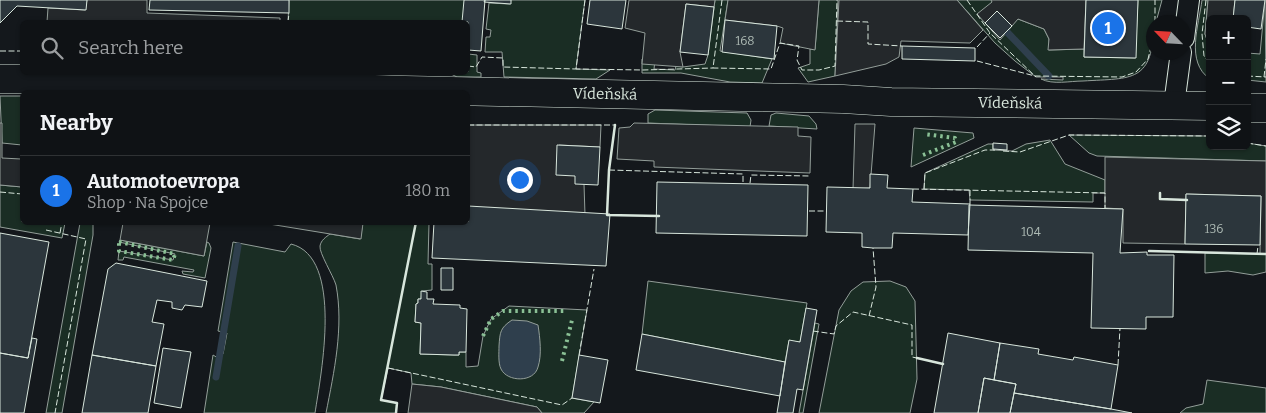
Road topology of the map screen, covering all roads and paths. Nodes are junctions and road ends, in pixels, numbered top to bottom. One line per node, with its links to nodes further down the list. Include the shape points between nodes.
1 (1189, 0): 2 (street)
2 (1187, 15)
3 (1181, 60): 7 (street)
4 (0, 79): 5 (main road, Vídeňská)
5 (405, 90)
6 (470, 91): 7 (main road, Vídeňská)
7 (1174, 105): 8 (main road, Vídeňská)
8 (1206, 106)
9 (1251, 108): 10 (main road)
10 (1266, 108)

